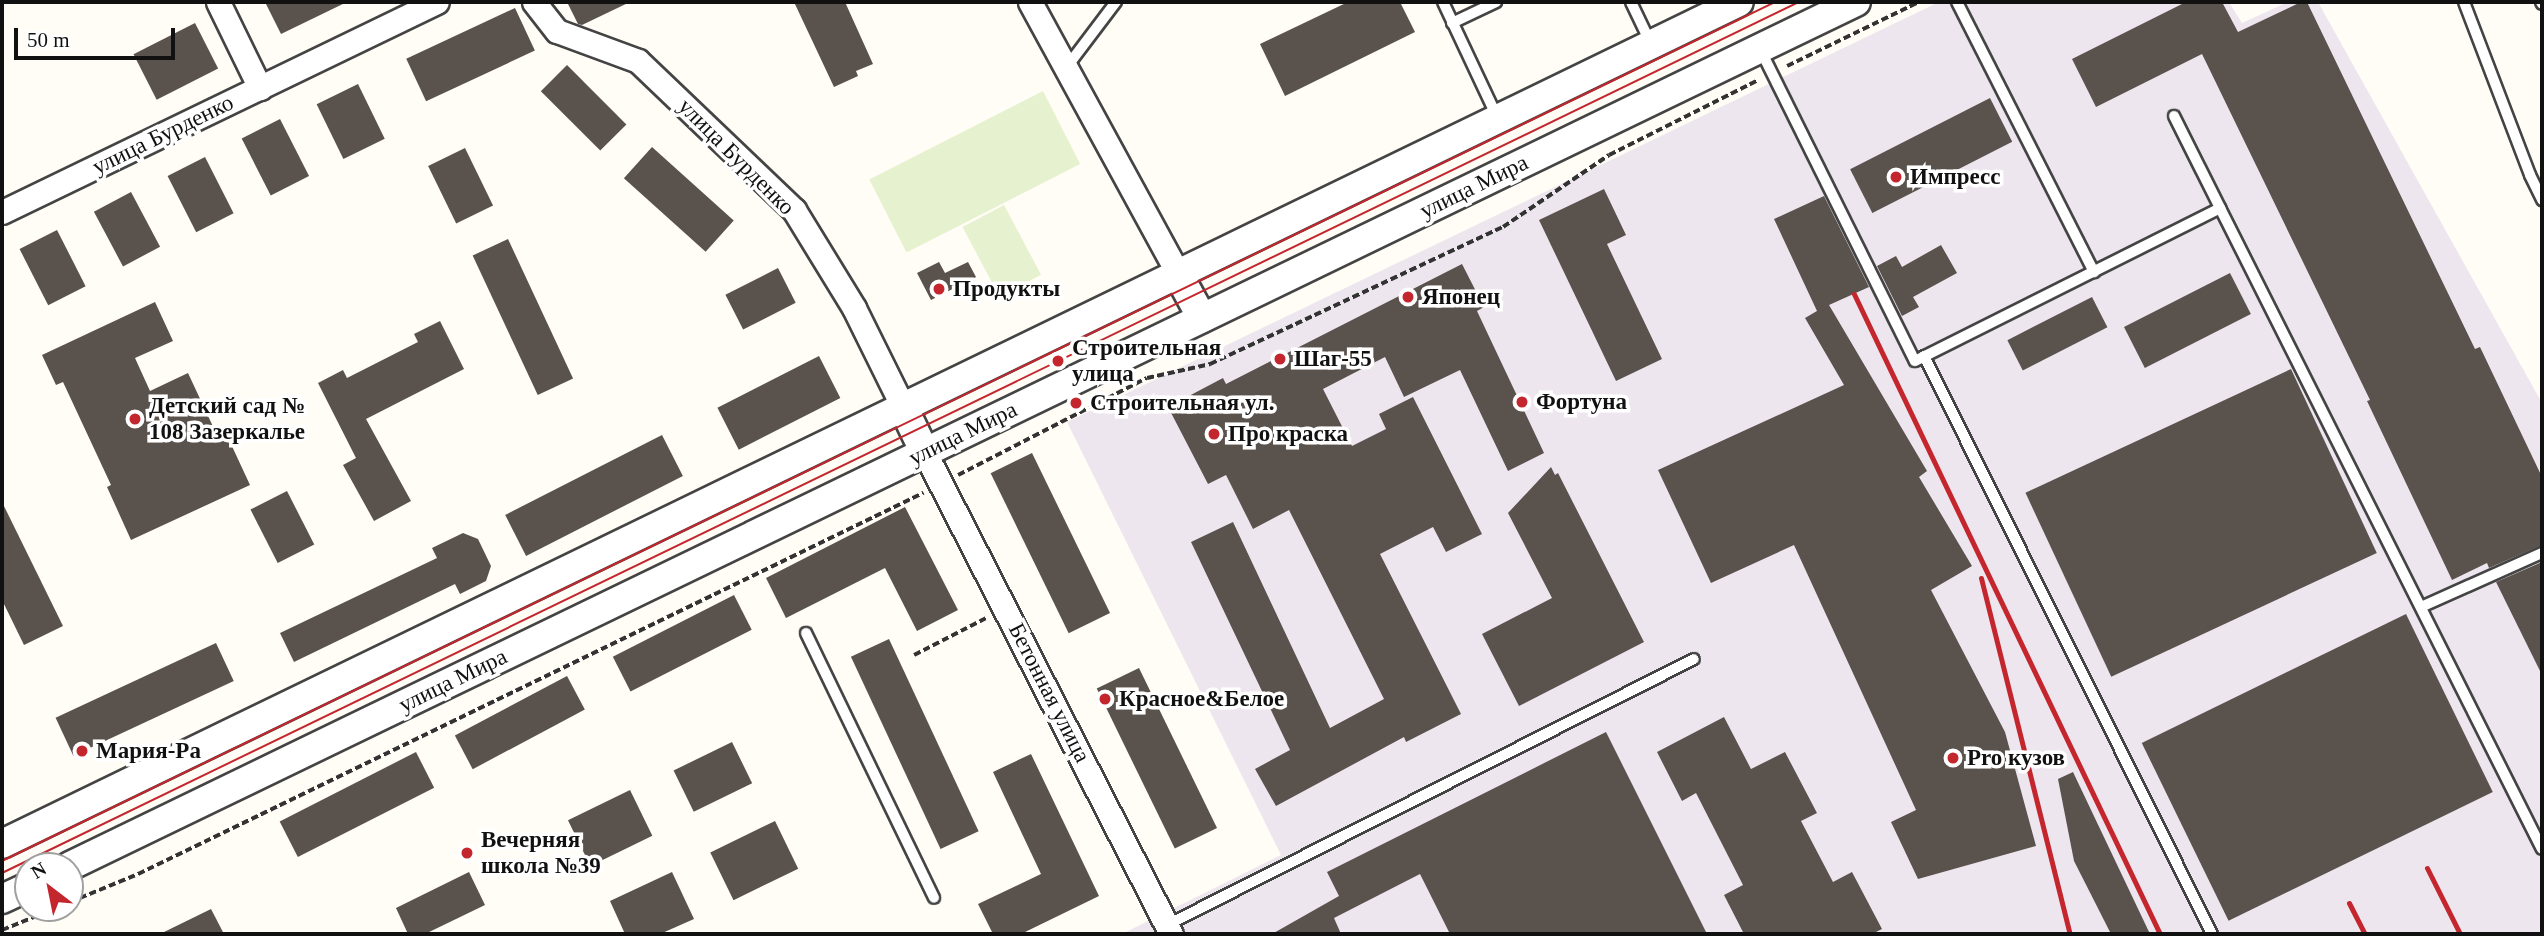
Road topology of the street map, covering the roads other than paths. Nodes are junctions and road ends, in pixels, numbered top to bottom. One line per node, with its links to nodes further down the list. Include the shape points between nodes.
1 (218, 2): 17 (street)
2 (437, 2): 17 (street, улица Бурденко)
3 (534, 2): 27 (street, улица Бурденко, via 557,31 638,61 794,211 855,309)
4 (1030, 2): 16 (street)
5 (1116, 2): 16 (lane)
6 (1443, 2): 13 (lane)
7 (1496, 2): 13 (lane)
8 (1630, 2): 14 (lane)
9 (1739, 2): 14 (street)
10 (1856, 2): 15 (street, улица Мира)
11 (1957, 2): 23 (lane)
12 (2464, 2): 20 (lane)
13 (1452, 23): 19 (lane)
14 (1651, 44): 19 (street)
15 (1766, 61): 25 (street, улица Мира); 26 (lane, via 1915,361)
16 (1066, 68): 24 (street)
17 (260, 88): 22 (street, улица Бурденко)
18 (2174, 116): 21 (lane)
19 (1497, 119): 24 (street)
20 (2542, 200)
21 (2220, 208): 23 (lane); 30 (lane)
22 (2, 212)
23 (2094, 272): 26 (lane)
24 (1178, 274): 25 (street); 27 (street)
25 (1202, 318): 28 (street, улица Мира)
26 (1924, 356): 38 (lane)
27 (903, 407): 28 (street); 33 (street)
28 (925, 453): 35 (street, улица Мира); 37 (street, Бетонная улица)
29 (2542, 553): 30 (lane)
30 (2421, 607): 34 (lane)
31 (806, 633): 36 (lane)
32 (1695, 659): 37 (lane)
33 (2, 844)
34 (2542, 849)
35 (84, 859)
36 (934, 898)
37 (1169, 930)
38 (2212, 934)

